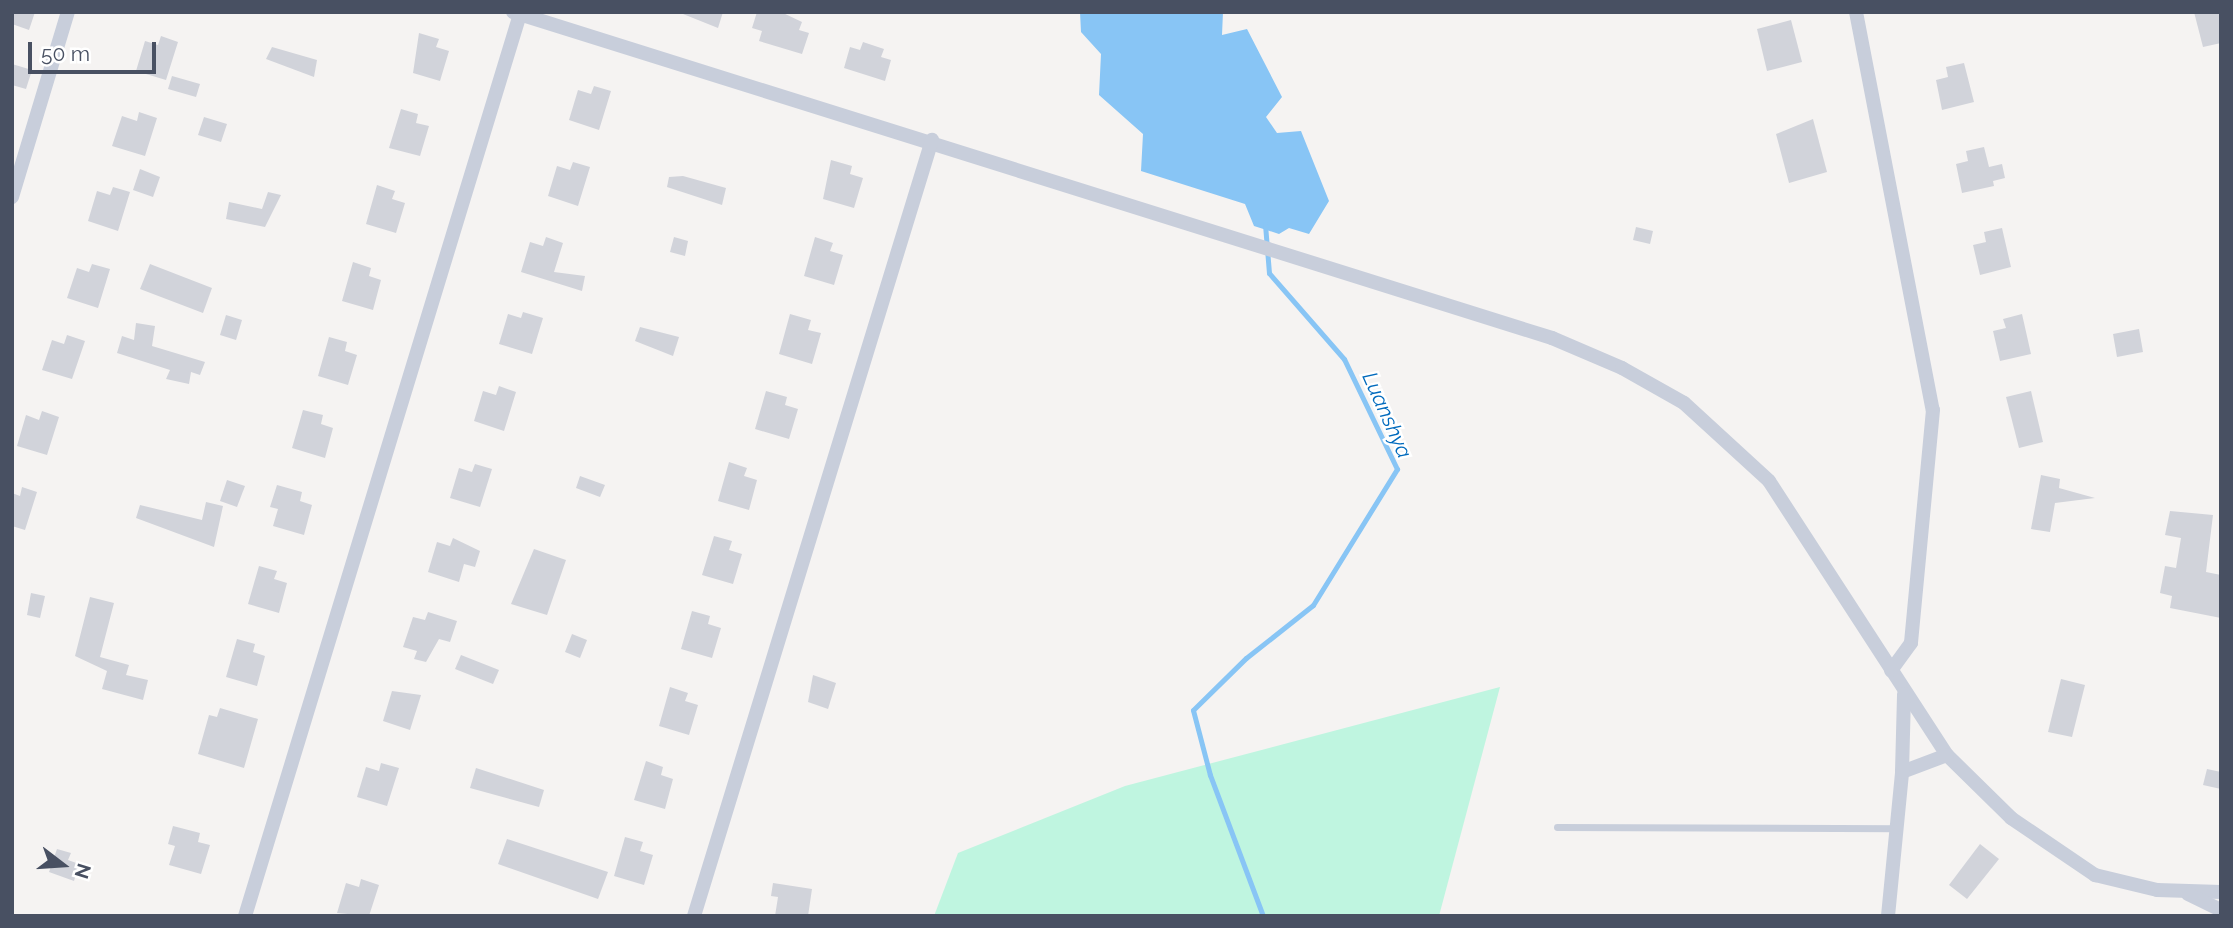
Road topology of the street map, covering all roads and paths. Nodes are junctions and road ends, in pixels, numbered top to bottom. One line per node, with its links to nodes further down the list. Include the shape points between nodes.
1 (68, 12): 5 (street)
2 (1856, 12): 6 (street, via 1933,410 1911,643)
3 (516, 13): 4 (street); 15 (street)
4 (932, 140): 6 (street, via 1326,270 1552,338 1622,368 1684,403 1769,481); 16 (street)
5 (12, 197)
6 (1891, 671): 7 (street)
7 (1904, 693): 8 (street); 9 (street)
8 (1947, 755): 9 (street); 13 (street, via 2011,818 2062,856 2095,875)
9 (1902, 772): 11 (street)
10 (1557, 827): 11 (lane)
11 (1896, 828): 17 (street)
12 (2221, 892): 13 (street)
13 (2187, 894): 14 (street)
14 (2221, 910)
15 (245, 916)
16 (694, 916)
17 (1888, 916)

